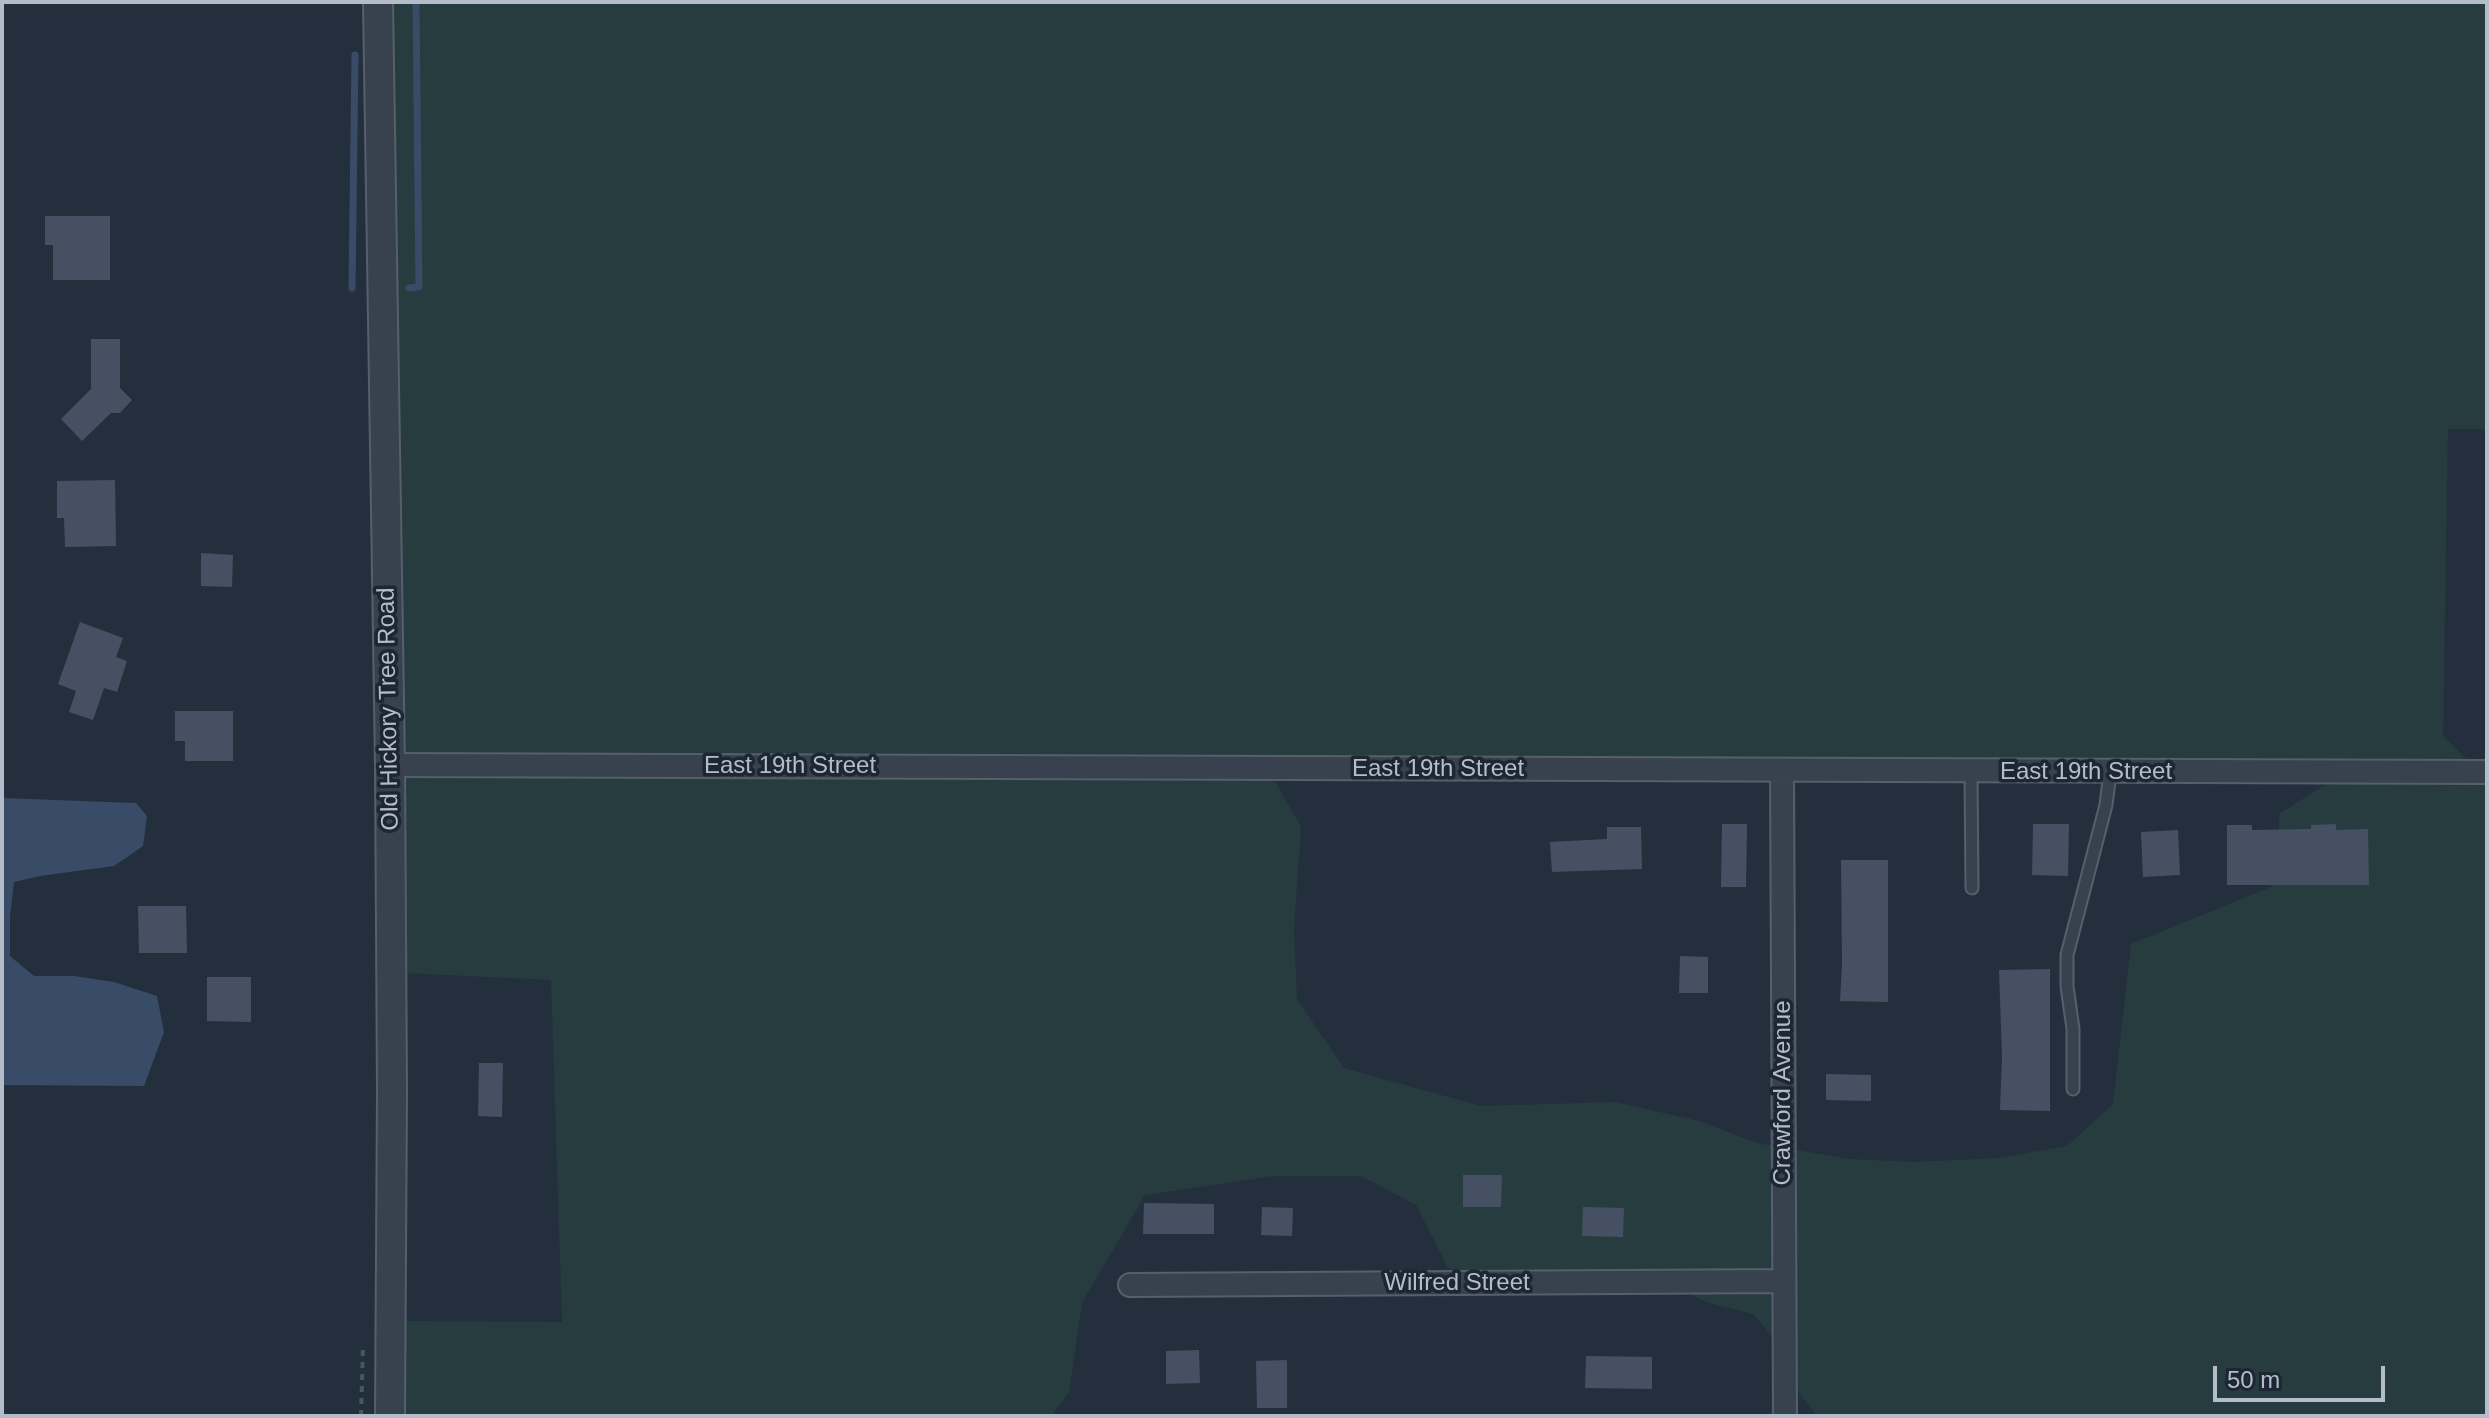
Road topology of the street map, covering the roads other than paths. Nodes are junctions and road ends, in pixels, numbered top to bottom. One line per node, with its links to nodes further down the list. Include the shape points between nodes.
1 (378, 2): 2 (street, Old Hickory Tree Road)
2 (390, 765): 3 (street, East 19th Street); 11 (street, Old Hickory Tree Road)
3 (1782, 770): 4 (street, East 19th Street); 9 (street, Crawford Avenue)
4 (1971, 772): 6 (street, East 19th Street); 7 (lane)
5 (2487, 772): 6 (street, East 19th Street)
6 (2110, 773): 8 (lane, via 2067,955)
7 (1972, 888)
8 (2073, 1089)
9 (1784, 1281): 10 (street, Wilfred Street); 12 (street, Crawford Avenue)
10 (1130, 1285)
11 (390, 1416)
12 (1785, 1416)

